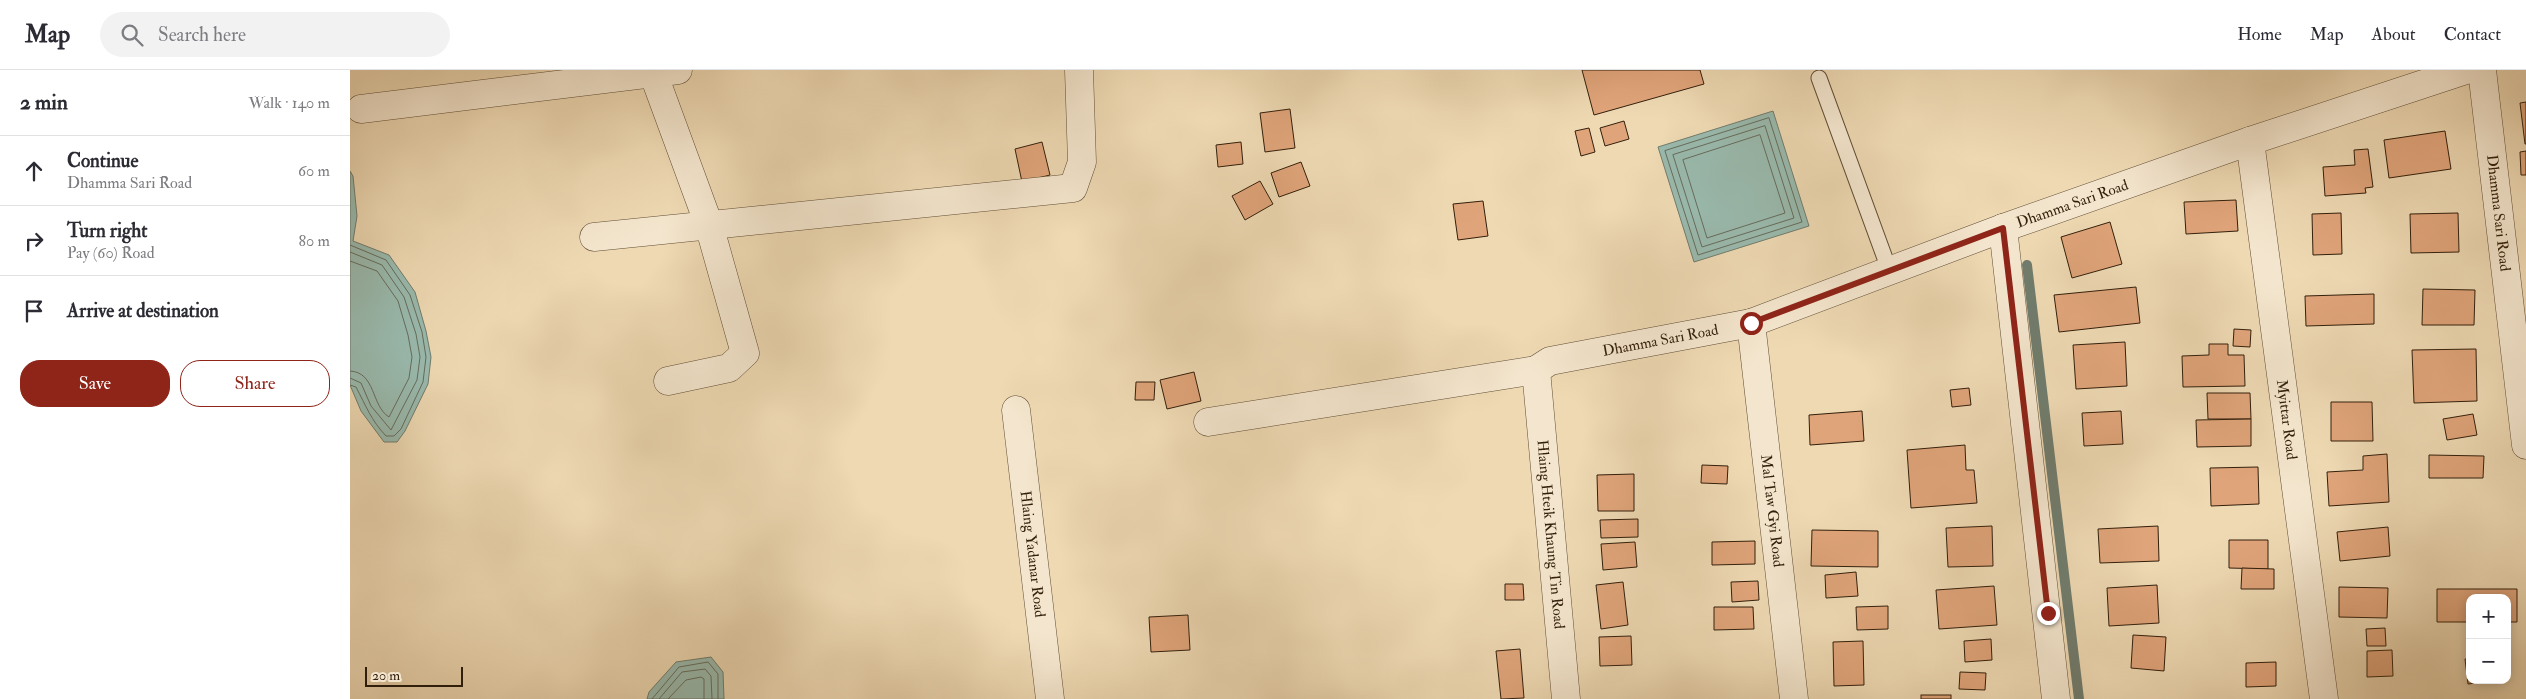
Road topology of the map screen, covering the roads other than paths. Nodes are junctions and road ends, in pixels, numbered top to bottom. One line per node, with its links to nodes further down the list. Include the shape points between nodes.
1 (1079, 70): 8 (street, via 1082,162 1073,188)
2 (2466, 70): 7 (street, Dhamma Sari Road)
3 (2482, 70): 17 (street, Dhamma Sari Road)
4 (661, 71): 6 (street); 8 (street)
5 (1819, 78): 11 (lane)
6 (360, 109)
7 (2250, 141): 9 (street, Dhamma Sari Road); 22 (street, Myittar Road)
8 (709, 225): 10 (street); 14 (street, via 745,353 729,368)
9 (2003, 228): 11 (street, Dhamma Sari Road); 21 (street)
10 (594, 237)
11 (1890, 272): 12 (street, Dhamma Sari Road)
12 (1751, 323): 13 (street, Dhamma Sari Road, via 1550,361); 20 (street, Mal Taw Gyi Road)
13 (1536, 370): 16 (street, Dhamma Sari Road); 19 (street, Hlaing Hteik Khaung Tin Road)
14 (668, 381)
15 (1016, 410): 18 (street, Hlaing Yadanar Road)
16 (1208, 422)
17 (2526, 445)
18 (1050, 699)
19 (1566, 699)
20 (1794, 699)
21 (2056, 699)
22 (2324, 699)

